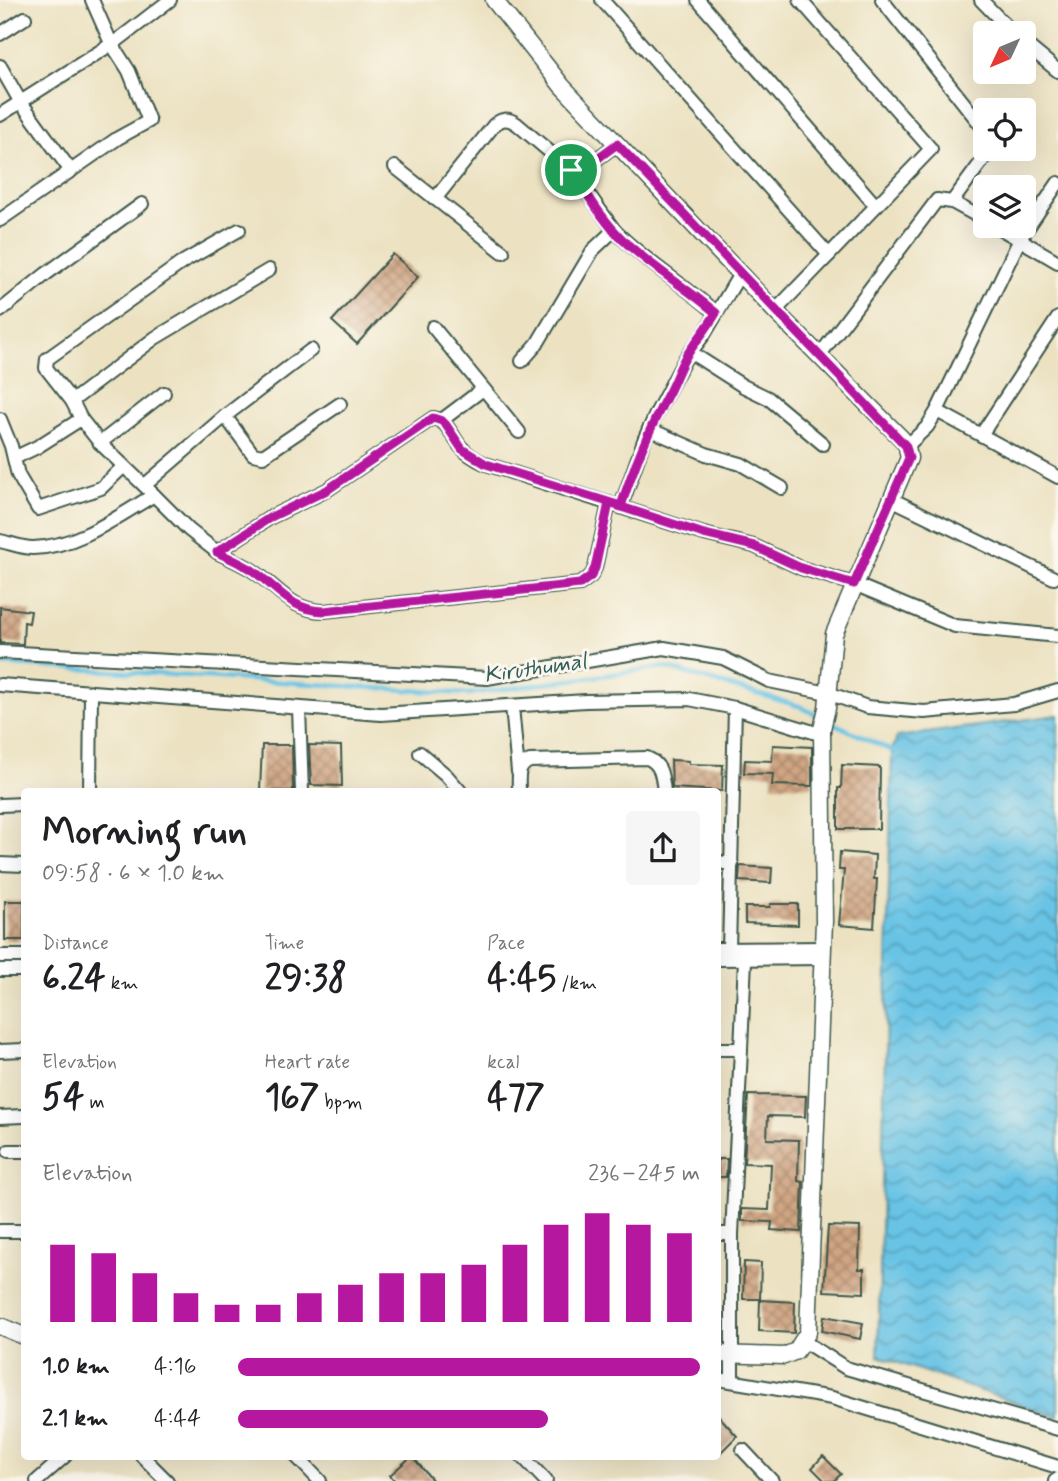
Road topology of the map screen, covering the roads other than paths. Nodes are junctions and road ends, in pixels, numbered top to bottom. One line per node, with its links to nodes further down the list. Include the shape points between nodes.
1 (92, 0): 12 (street)
2 (170, 0): 12 (street)
3 (494, 0): 19 (street, via 562,86)
4 (602, 0): 35 (street)
5 (698, 0): 28 (street)
6 (800, 0): 28 (street, via 931,149)
7 (882, 0): 18 (street)
8 (981, 0): 10 (street)
9 (25, 18): 11 (street)
10 (1001, 21)
11 (0, 34)
12 (114, 41): 16 (street); 23 (street, via 149,121)
13 (1036, 53): 15 (street)
14 (0, 66): 16 (street)
15 (1058, 70)
16 (20, 101): 17 (street); 23 (street)
17 (0, 115)
18 (973, 115)
19 (617, 144): 22 (street, via 583,169); 38 (street)
20 (982, 161): 26 (street)
21 (395, 167): 25 (street)
22 (571, 170): 25 (street, via 517,124 504,119 494,125); 32 (street)
23 (71, 172): 30 (street)
24 (1058, 183): 33 (street)
25 (435, 199): 34 (street)
26 (952, 202): 29 (street); 46 (street, via 937,200 932,205)
27 (142, 204): 39 (street)
28 (876, 206): 35 (street)
29 (973, 213)
30 (0, 220)
31 (240, 230): 50 (street, via 185,260 47,359 48,372)
32 (614, 230): 41 (street); 47 (street, via 593,250)
33 (1020, 239): 36 (street); 52 (street)
34 (503, 252)
35 (829, 255): 40 (street)
36 (1058, 262)
37 (269, 270): 50 (street, via 155,338)
38 (740, 274): 40 (street); 41 (street)
39 (0, 311)
40 (775, 311): 46 (street)
41 (716, 313): 45 (street)
42 (1058, 318): 59 (street)
43 (433, 327): 48 (street)
44 (311, 350): 53 (street)
45 (690, 352): 57 (street); 61 (street, via 768,398)
46 (819, 356): 62 (street)
47 (522, 361)
48 (483, 389): 56 (street); 58 (street)
49 (164, 393): 60 (street)
50 (72, 401): 55 (street)
51 (340, 404): 53 (street, via 262,456 254,454)
52 (937, 411): 59 (street); 62 (street)
53 (225, 416): 66 (street)
54 (0, 419): 63 (street)
55 (81, 419): 60 (street); 63 (street)
56 (442, 421): 70 (street, via 462,449 486,464); 72 (street, via 433,418 327,490 271,517)
57 (649, 429): 67 (street, via 741,464); 70 (street)
58 (519, 432)
59 (981, 435): 65 (street)
60 (100, 443): 64 (street)
61 (823, 444)
62 (906, 446): 69 (street, via 909,458)
63 (14, 458): 64 (street, via 18,475 38,509 101,488)
64 (123, 467): 66 (street)
65 (1058, 477)
66 (145, 485): 68 (street)
67 (782, 488)
68 (154, 495): 71 (street, via 65,543 30,548); 72 (street)
69 (891, 499): 73 (street); 74 (street)
70 (615, 505): 72 (street, via 595,568 580,584 309,610); 74 (street, via 754,546 801,568)
71 (0, 541)
72 (217, 552)
73 (1054, 578)
74 (854, 584): 75 (street, via 955,625); 80 (street, via 834,634)
75 (1058, 636)
76 (0, 652): 80 (street, via 486,678 664,648 723,658 769,681)
77 (0, 685): 79 (street)
78 (1058, 691): 80 (street, via 1014,704 924,712)
79 (91, 693): 83 (street); 87 (street)
80 (828, 700): 84 (street)
81 (512, 706): 82 (street, via 690,699); 83 (street, via 381,714); 86 (street)
82 (735, 708): 84 (street); 96 (street)
83 (299, 709): 88 (street)
84 (822, 732): 99 (street)
85 (420, 753): 89 (street)
86 (519, 772): 90 (street); 91 (street, via 530,761 647,758 662,771)
87 (90, 788)
88 (302, 788)
89 (457, 788)
90 (519, 788)
91 (664, 788)
92 (21, 804): 93 (street)
93 (0, 805)
94 (721, 862): 96 (street)
95 (0, 864): 97 (street)
96 (732, 864): 98 (street)
97 (21, 865)
98 (723, 949): 99 (street); 103 (street)
99 (823, 953): 103 (street); 120 (street, via 808,1332)
100 (0, 956): 101 (street)
101 (21, 956)
102 (721, 959): 103 (street)
103 (745, 959): 107 (street)
104 (0, 970): 105 (street)
105 (21, 970)
106 (721, 1049): 107 (street)
107 (741, 1049): 117 (street)
108 (21, 1050): 109 (street)
109 (0, 1051)
110 (21, 1116): 111 (street)
111 (0, 1117)
112 (9, 1151): 113 (street)
113 (21, 1151)
114 (0, 1231): 115 (street)
115 (21, 1231)
116 (721, 1234): 117 (street)
117 (732, 1234): 121 (street)
118 (0, 1326): 119 (street)
119 (21, 1335)
120 (803, 1341): 121 (street, via 796,1351 784,1356); 122 (street, via 846,1368)
121 (730, 1365): 128 (street)
122 (1058, 1429)
123 (743, 1450): 133 (street)
124 (61, 1460): 129 (street)
125 (146, 1460): 130 (street)
126 (300, 1460): 131 (street)
127 (526, 1460): 132 (street)
128 (1058, 1467)
129 (37, 1481)
130 (167, 1481)
131 (320, 1481)
132 (546, 1481)
133 (772, 1481)

